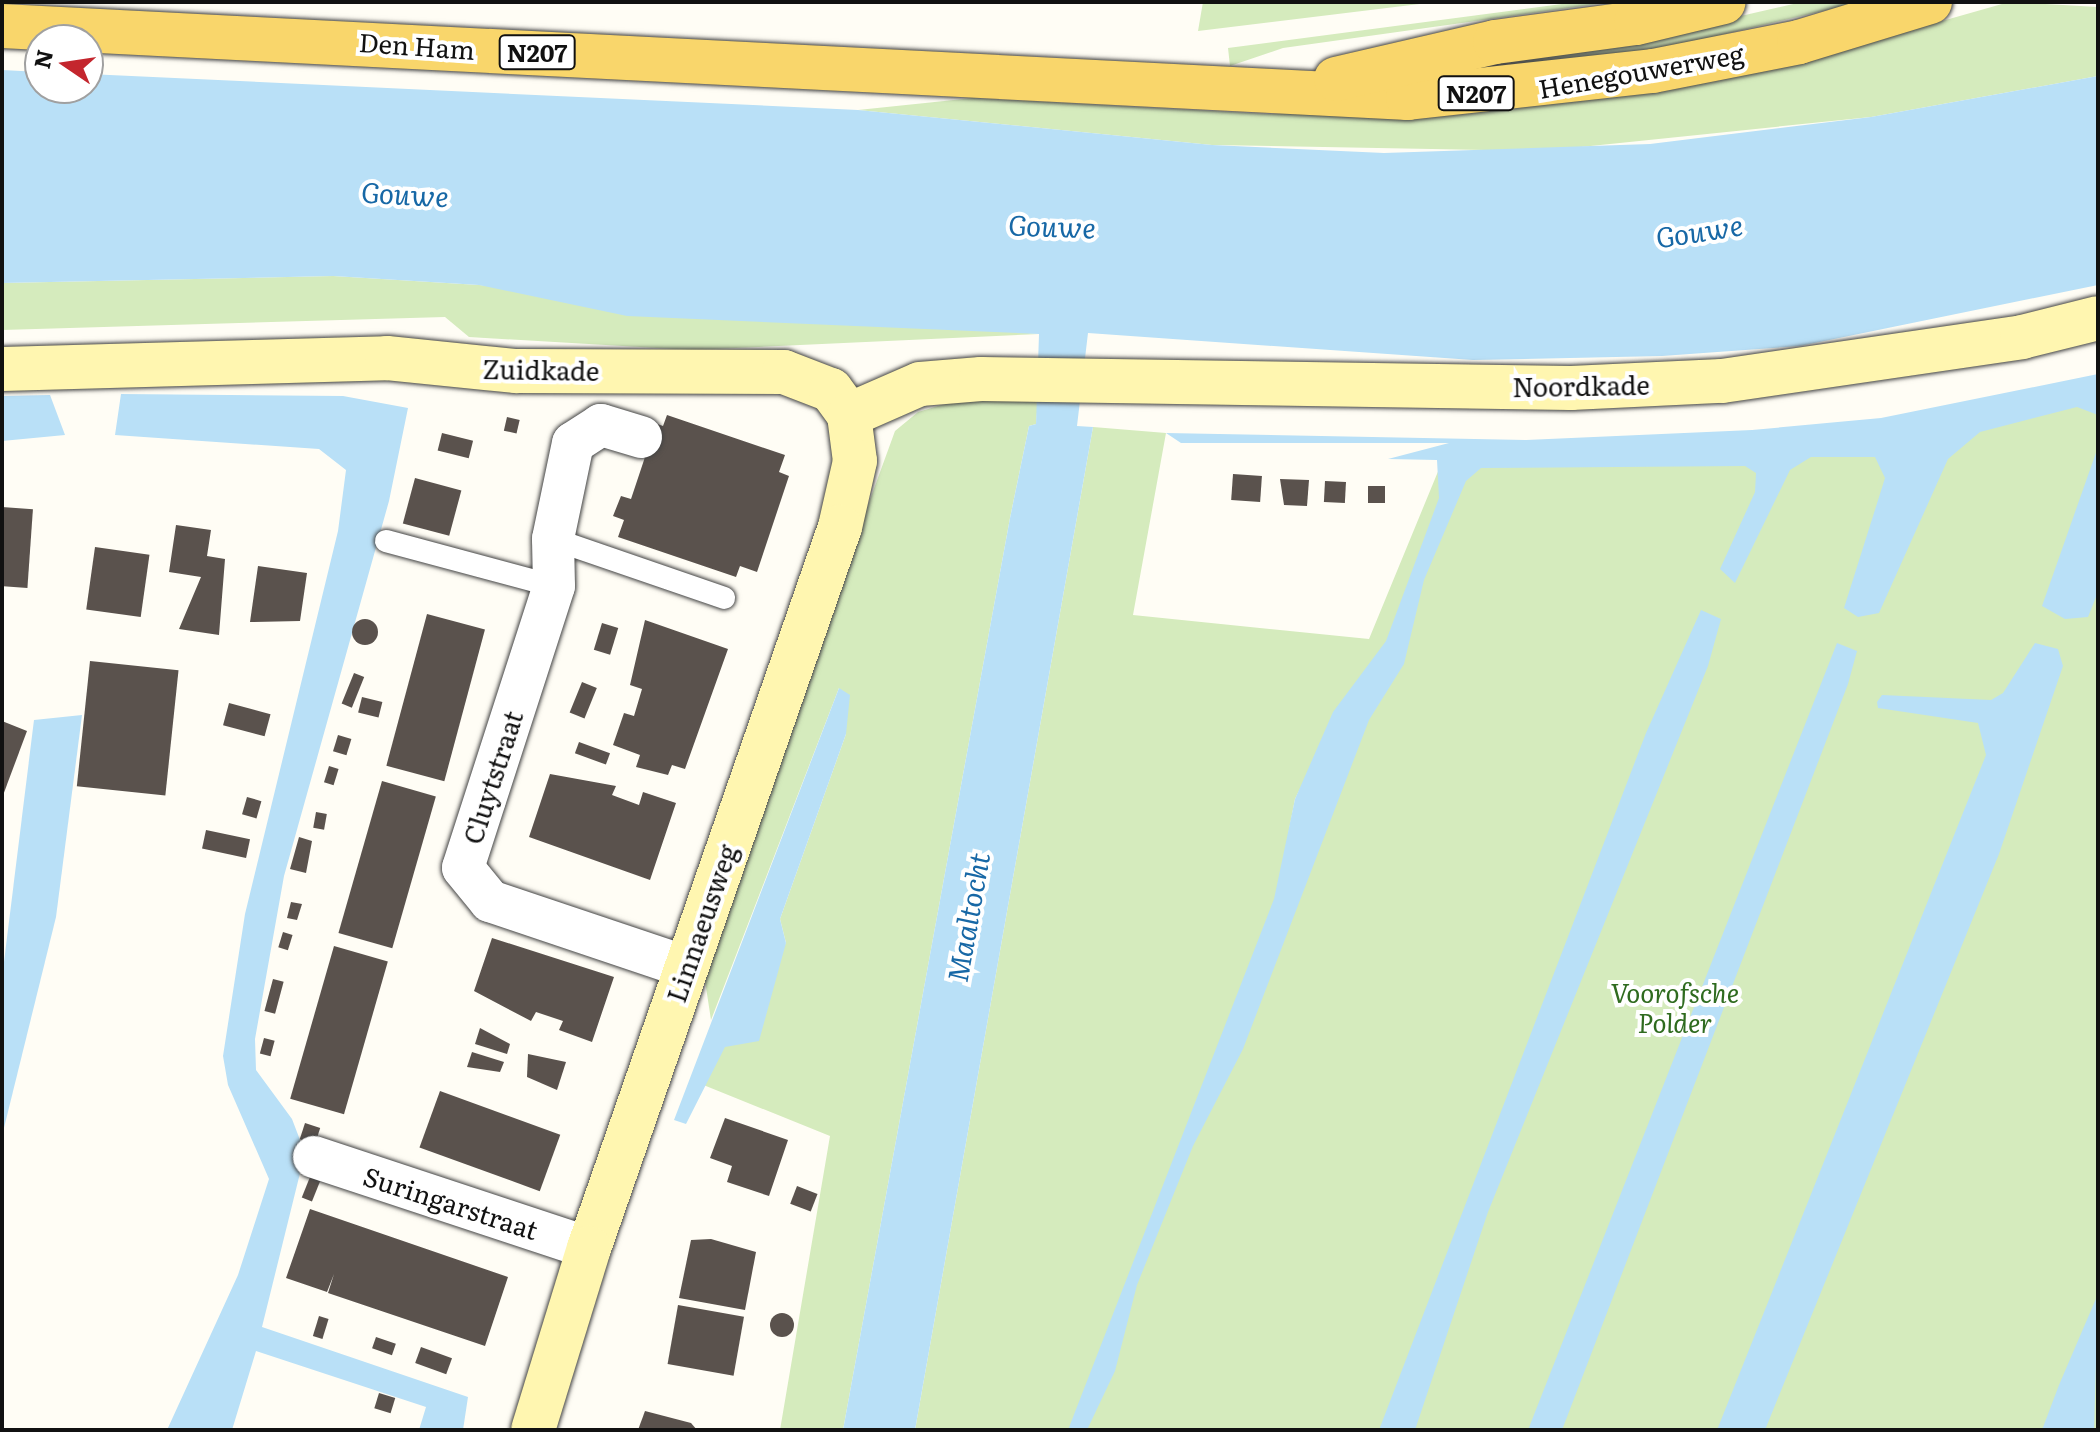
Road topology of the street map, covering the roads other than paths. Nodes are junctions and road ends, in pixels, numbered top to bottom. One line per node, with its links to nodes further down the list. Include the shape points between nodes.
1 (1724, 2): 5 (main road, Henegouwerweg / N207, via 1636,23 1495,42)
2 (1930, 2): 5 (main road, Henegouwerweg / N207, via 1799,42 1563,86 1408,98)
3 (2, 26): 4 (main road, Den Ham / N207)
4 (1071, 85): 5 (main road, Henegouwerweg / N207)
5 (1298, 88)
6 (2098, 318): 8 (street, Noordkade, via 2022,337 1722,381 1571,388 1058,378 920,384)
7 (2, 369): 8 (street, Zuidkade, via 387,358 516,371 784,372 831,390)
8 (849, 415): 14 (street, Linnaeusweg, via 855,461 840,527)
9 (641, 437): 10 (street, Cluytstraat, via 601,425 579,434)
10 (553, 539): 12 (street, Cluytstraat); 13 (lane)
11 (386, 541): 12 (lane)
12 (554, 586): 14 (street, Cluytstraat, via 463,868 490,901)
13 (724, 598)
14 (686, 967): 16 (street, Linnaeusweg)
15 (314, 1157): 16 (street, Suringarstraat)
16 (589, 1248): 17 (street, Linnaeusweg)
17 (533, 1430)

